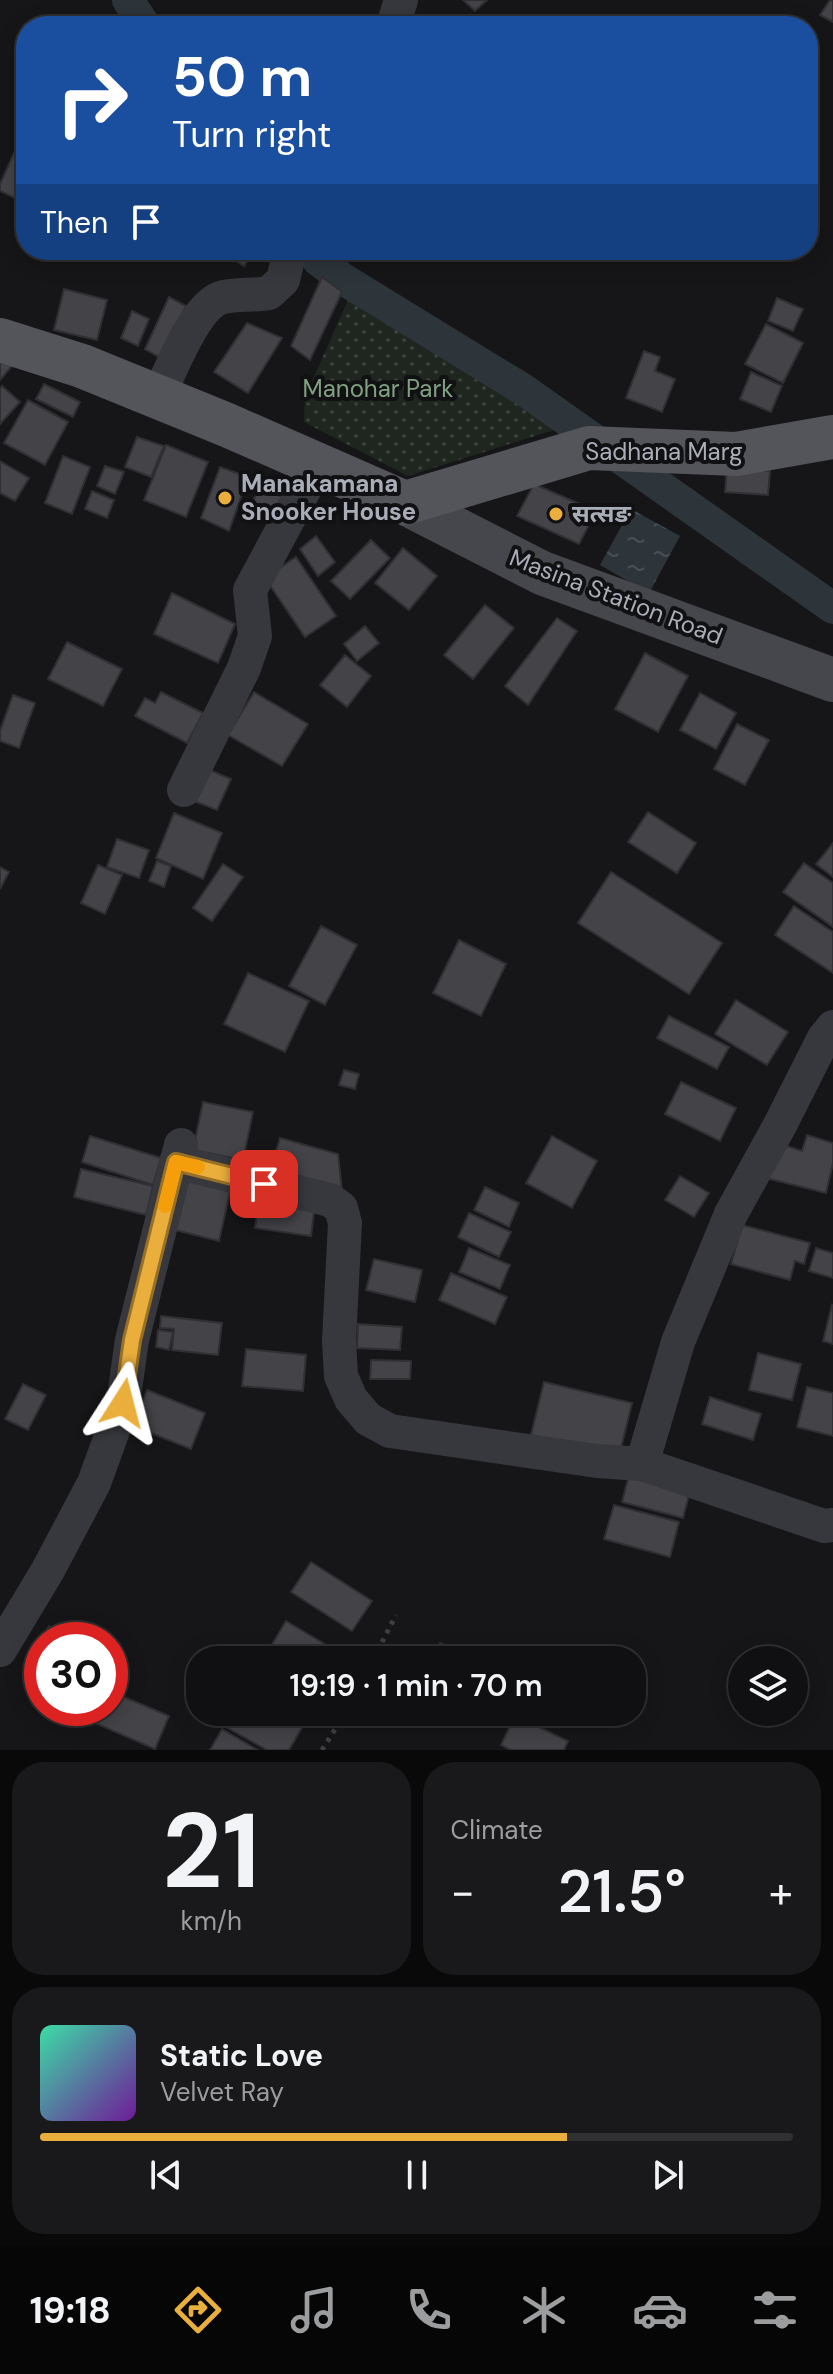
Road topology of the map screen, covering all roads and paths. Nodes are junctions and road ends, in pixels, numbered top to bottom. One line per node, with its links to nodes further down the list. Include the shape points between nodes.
1 (288, 260): 3 (street, via 283,280 269,293 221,297 208,306)
2 (0, 340): 3 (main road)
3 (158, 397): 5 (main road)
4 (833, 437): 6 (main road, Sadhana Marg, via 736,454 589,448)
5 (317, 466): 6 (main road); 8 (street, via 250,590 255,636)
6 (405, 503): 7 (street, Masina Station Road, via 542,573)
7 (833, 680)
8 (184, 790)
9 (833, 1027): 10 (street, via 731,1214 678,1342)
10 (642, 1464): 11 (street); 14 (street, via 390,1431 368,1419 341,1376 341,1208 330,1200 179,1153 132,1340 123,1403 94,1483)
11 (833, 1525)
12 (396, 1615): 13 (path)
13 (380, 1646)
14 (0, 1650)
15 (337, 1726): 16 (path)
16 (322, 1750)

